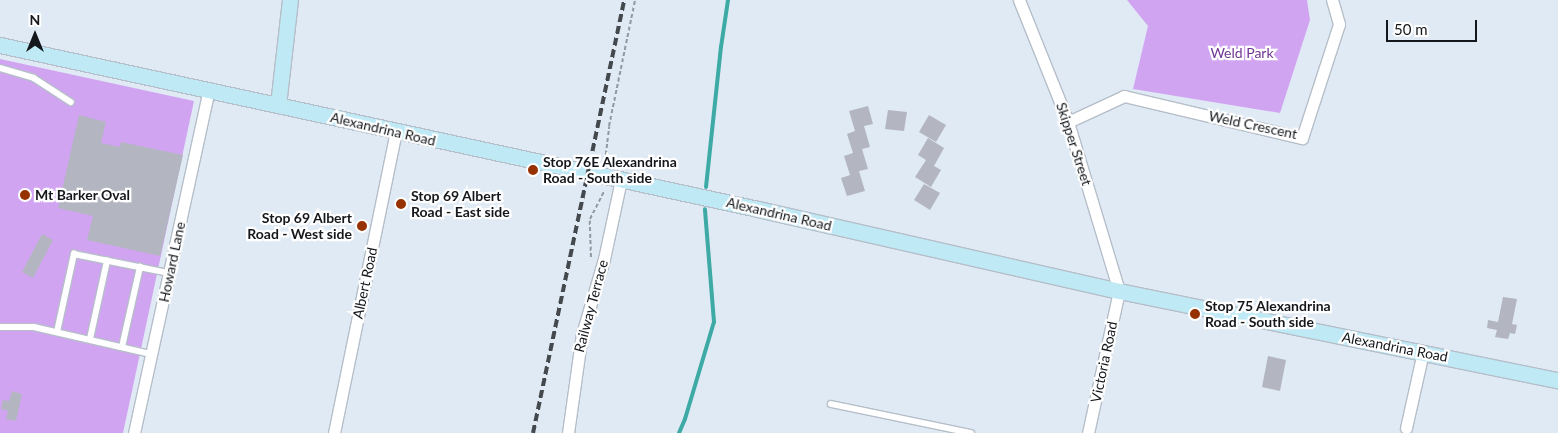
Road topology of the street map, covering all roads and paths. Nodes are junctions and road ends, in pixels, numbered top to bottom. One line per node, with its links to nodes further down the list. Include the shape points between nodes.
1 (290, 0): 9 (main road)
2 (635, 0): 12 (path, via 605,149)
3 (1019, 0): 10 (street, Skipper Street)
4 (1332, 0): 10 (street, Weld Crescent, via 1339,24 1302,138 1124,96)
5 (0, 45): 7 (main road, Alexandrina Road)
6 (0, 68): 8 (lane, via 34,78)
7 (209, 90): 9 (main road, Alexandrina Road); 16 (street, Howard Lane)
8 (71, 102)
9 (278, 105): 11 (main road, Alexandrina Road)
10 (1068, 122): 17 (street, Skipper Street)
11 (396, 132): 12 (main road, Alexandrina Road); 28 (street, Albert Road)
12 (605, 177): 13 (main road, Alexandrina Road)
13 (621, 180): 17 (main road, Alexandrina Road); 29 (street, Railway Terrace, via 604,259 582,334)
14 (107, 261): 15 (lane); 19 (lane, via 74,254); 20 (lane)
15 (140, 267): 16 (lane); 21 (lane)
16 (169, 273): 23 (street, Howard Lane)
17 (1119, 291): 22 (main road, Alexandrina Road); 31 (street, Victoria Road)
18 (0, 327): 19 (lane, via 34,327)
19 (57, 332): 20 (lane)
20 (90, 339): 21 (lane)
21 (122, 347): 23 (lane)
22 (1423, 352): 24 (main road, Alexandrina Road); 26 (street)
23 (151, 354): 27 (street, Howard Lane)
24 (1558, 380)
25 (831, 404): 30 (lane)
26 (1406, 428)
27 (134, 433)
28 (334, 433)
29 (568, 433)
30 (971, 433)
31 (1088, 433)

